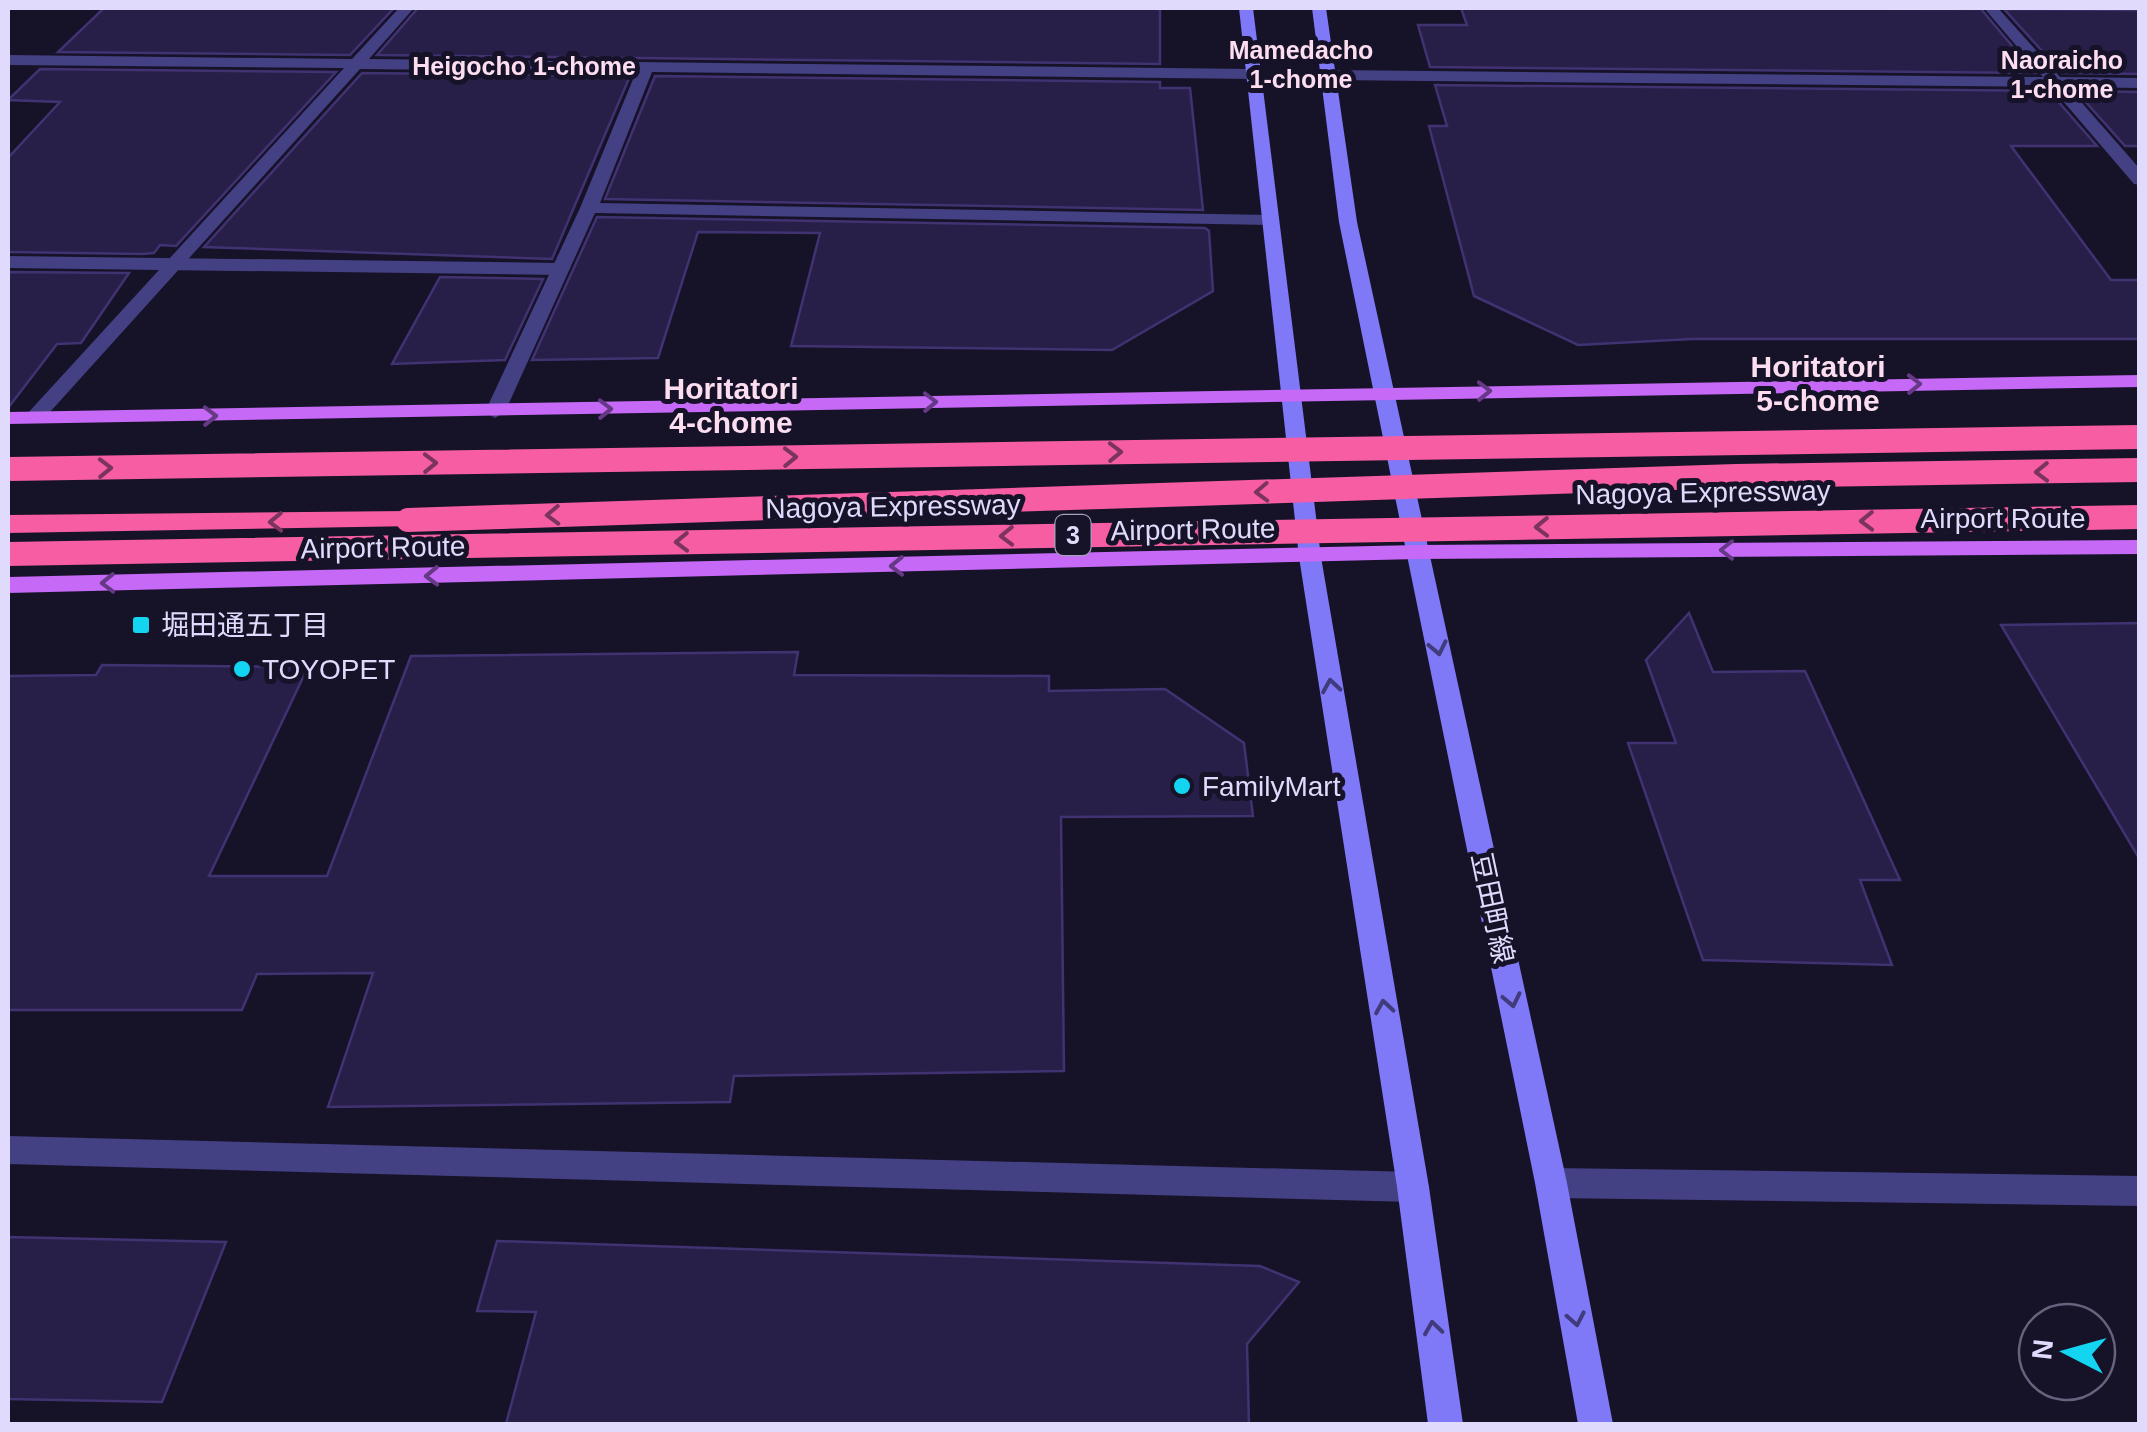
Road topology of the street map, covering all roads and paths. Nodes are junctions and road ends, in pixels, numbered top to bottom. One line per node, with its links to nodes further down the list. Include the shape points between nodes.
1 (407, 8): 6 (street)
2 (1246, 8): 8 (street)
3 (1319, 8): 9 (street, 豆田町線)
4 (1991, 8): 10 (street)
5 (8, 60): 6 (street)
6 (357, 63): 7 (street); 16 (street)
7 (646, 67): 8 (street); 13 (street)
8 (1253, 74): 14 (street)
9 (1331, 75): 10 (street); 19 (street, 豆田町線, via 1348,222)
10 (2056, 82): 11 (street); 12 (street)
11 (2140, 83)
12 (2140, 180)
13 (589, 208): 14 (street); 17 (street)
14 (1270, 220): 20 (street)
15 (8, 262): 16 (street)
16 (174, 264): 17 (street); 23 (street)
17 (561, 268): 21 (street)
18 (2140, 380): 19 (main road, one-way to 18)
19 (1386, 392): 20 (main road); 30 (street, 豆田町線)
20 (1290, 394): 21 (main road, one-way to 20); 32 (street)
21 (495, 412): 23 (main road, one-way to 21)
22 (8, 418): 23 (main road)
23 (34, 418)
24 (2140, 437): 25 (highway, Nagoya Expressway, one-way to 24, bridge)
25 (8, 469)
26 (2140, 470): 28 (highway, one-way to 28, bridge, via 1716,477 408,520)
27 (2140, 516): 31 (highway, Nagoya Expressway / 3, one-way to 31, bridge)
28 (8, 524)
29 (2140, 547): 30 (main road, Airport Route, one-way to 30)
30 (1418, 552): 32 (main road, Airport Route); 35 (street, 豆田町線, one-way to 35)
31 (8, 554)
32 (1310, 556): 33 (main road, Airport Route, one-way to 33); 36 (street, one-way to 32)
33 (8, 586)
34 (8, 1150): 36 (street)
35 (1551, 1182): 37 (street); 39 (street, 豆田町線, one-way to 39)
36 (1413, 1187): 38 (street, one-way to 36)
37 (2140, 1191)
38 (1446, 1424)
39 (1596, 1424)

